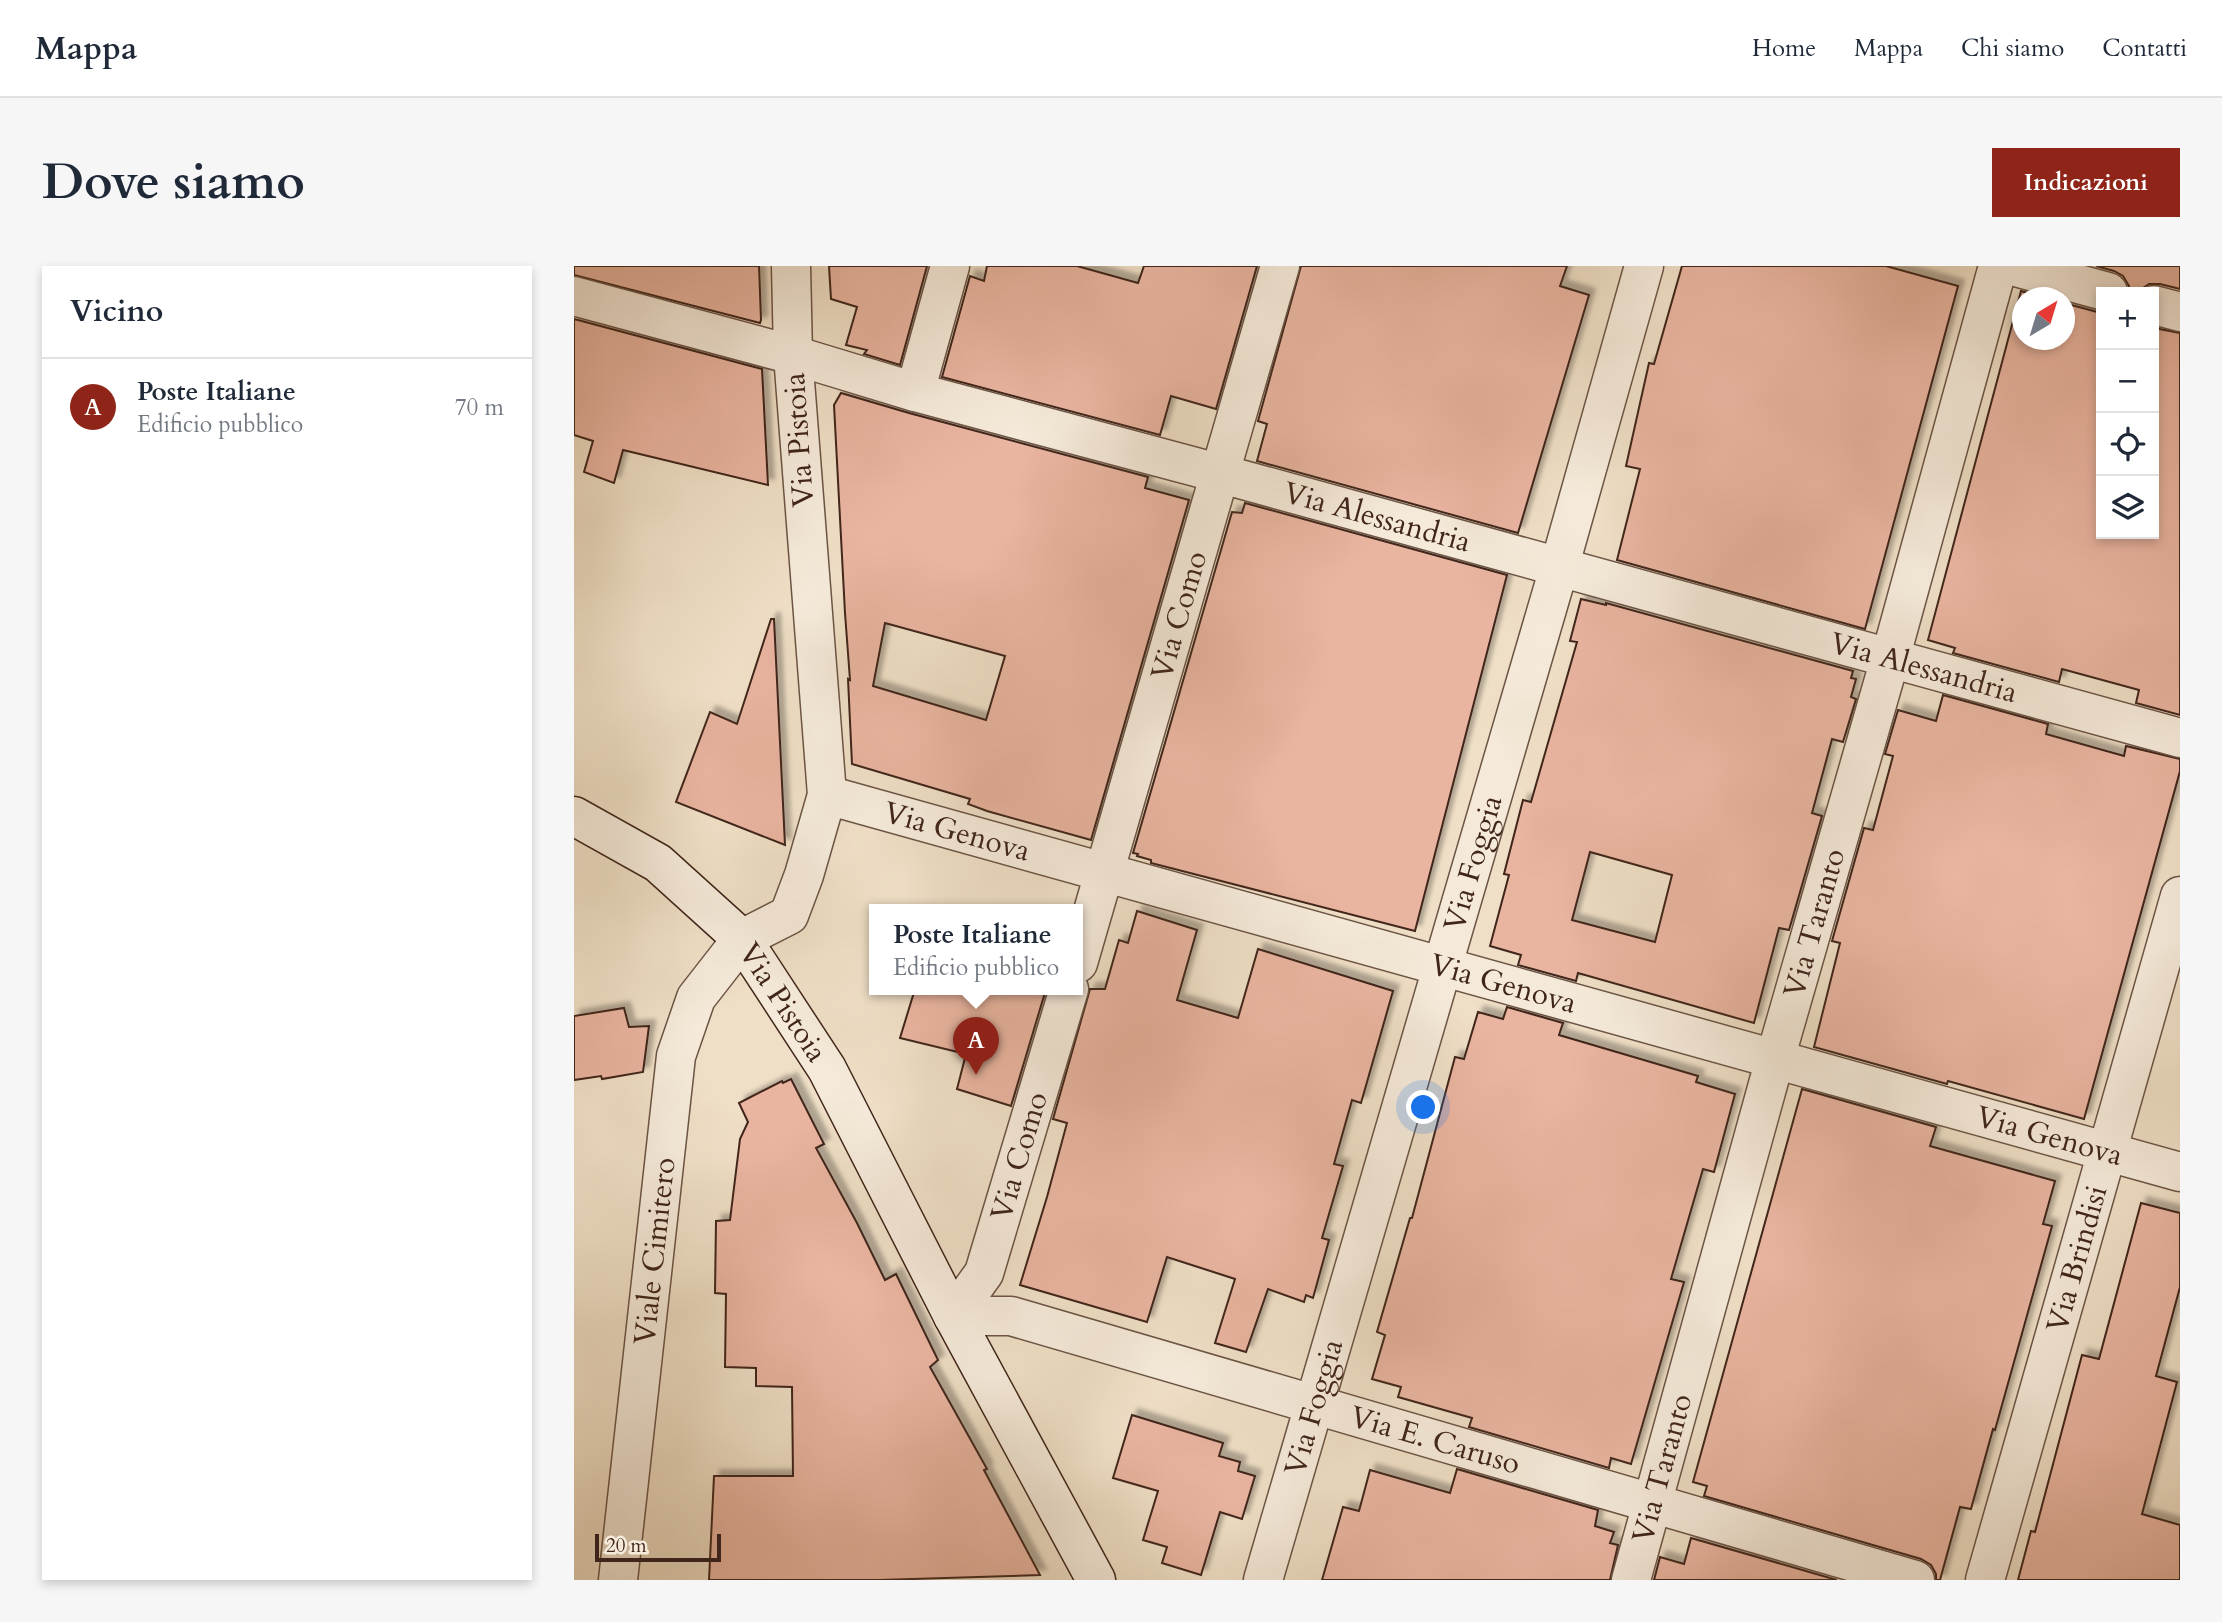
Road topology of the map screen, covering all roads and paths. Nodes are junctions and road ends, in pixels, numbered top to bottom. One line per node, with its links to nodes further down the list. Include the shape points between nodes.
1 (791, 266): 11 (street, Via Pistoia)
2 (950, 266): 12 (street)
3 (1280, 266): 13 (street, Via Como)
4 (1644, 266): 14 (street, Via Foggia)
5 (1998, 266): 15 (street, Via Taranto)
6 (2012, 266): 7 (street)
7 (2096, 289)
8 (574, 296): 11 (street, Via Alessandria)
9 (2159, 306): 10 (street)
10 (2180, 312)
11 (793, 355): 12 (street, Via Alessandria); 17 (street, Via Pistoia)
12 (915, 392): 13 (street, Via Alessandria)
13 (1219, 473): 14 (street, Via Alessandria); 19 (street, Via Como)
14 (1559, 568): 15 (street, Via Alessandria); 23 (street, Via Foggia)
15 (1890, 659): 16 (street, Via Alessandria); 25 (street, Via Taranto)
16 (2180, 738)
17 (827, 795): 19 (street, Via Genova); 21 (street, Via Pistoia, via 789,915)
18 (574, 816): 21 (street, via 658,863)
19 (1105, 872): 22 (street, Via Como); 23 (street, Via Genova)
20 (2180, 896): 26 (street, Via Brindisi)
21 (742, 939): 28 (street, Via Pistoia, via 827,1069); 31 (street, Viale Cimitero, via 696,998 676,1056)
22 (1083, 943)
23 (1443, 967): 25 (street, Via Genova); 29 (street, Via Foggia)
24 (1067, 995): 28 (street, Via Como, via 984,1273)
25 (1775, 1059): 26 (street, Via Genova); 30 (street, Via Taranto)
26 (2107, 1152): 27 (street, Via Genova); 36 (street, Via Brindisi)
27 (2180, 1172)
28 (953, 1316): 29 (street, Via E. Caruso, via 1011,1316); 32 (street, Via Pistoia)
29 (1316, 1406): 30 (street, Via E. Caruso); 33 (street, Via Foggia)
30 (1653, 1504): 34 (street, Via Taranto); 35 (street, Via E. Caruso)
31 (618, 1580)
32 (1096, 1580)
33 (1264, 1580)
34 (1631, 1580)
35 (1915, 1580)
36 (1985, 1580)

